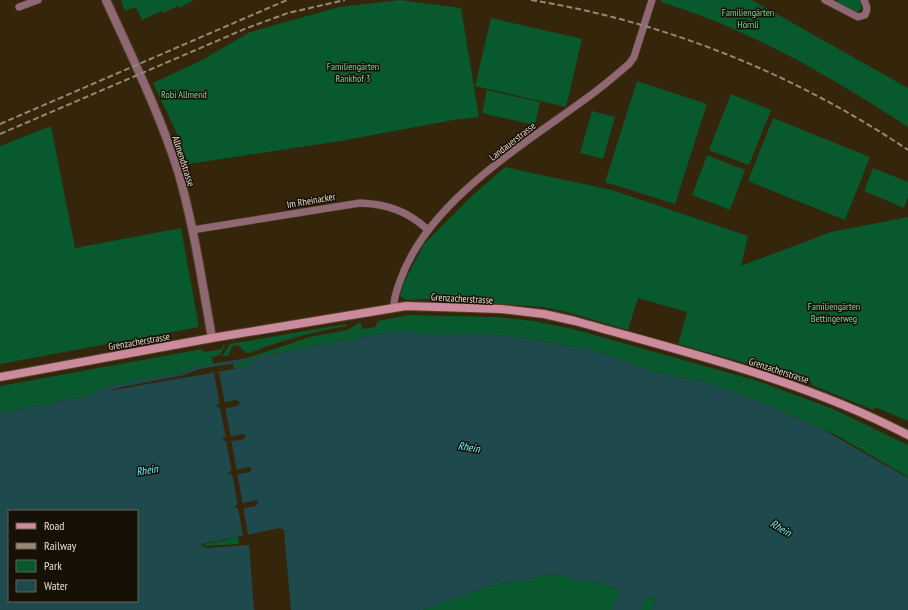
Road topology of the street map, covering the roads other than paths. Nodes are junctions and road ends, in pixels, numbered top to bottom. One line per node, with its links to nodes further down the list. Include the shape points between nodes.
1 (38, 0): 6 (street)
2 (106, 0): 8 (street, Allmendstrasse, via 167,140)
3 (652, 0): 7 (street, Landauerstrasse, via 634,57 629,64 586,100 540,131 475,182)
4 (825, 0): 5 (street, via 858,17 867,12)
5 (864, 0)
6 (19, 7)
7 (427, 229): 8 (street, Im Rheinacker, via 418,220 397,209 381,204 349,203); 9 (street, Landauerstrasse, via 403,272)
8 (192, 230): 10 (street, Allmendstrasse)
9 (394, 308): 10 (main road, Grenzacherstrasse); 12 (main road, Grenzacherstrasse, via 438,306 501,310 544,314 575,321 746,369 800,387)
10 (212, 338): 11 (main road, Grenzacherstrasse)
11 (0, 377)
12 (908, 435)

